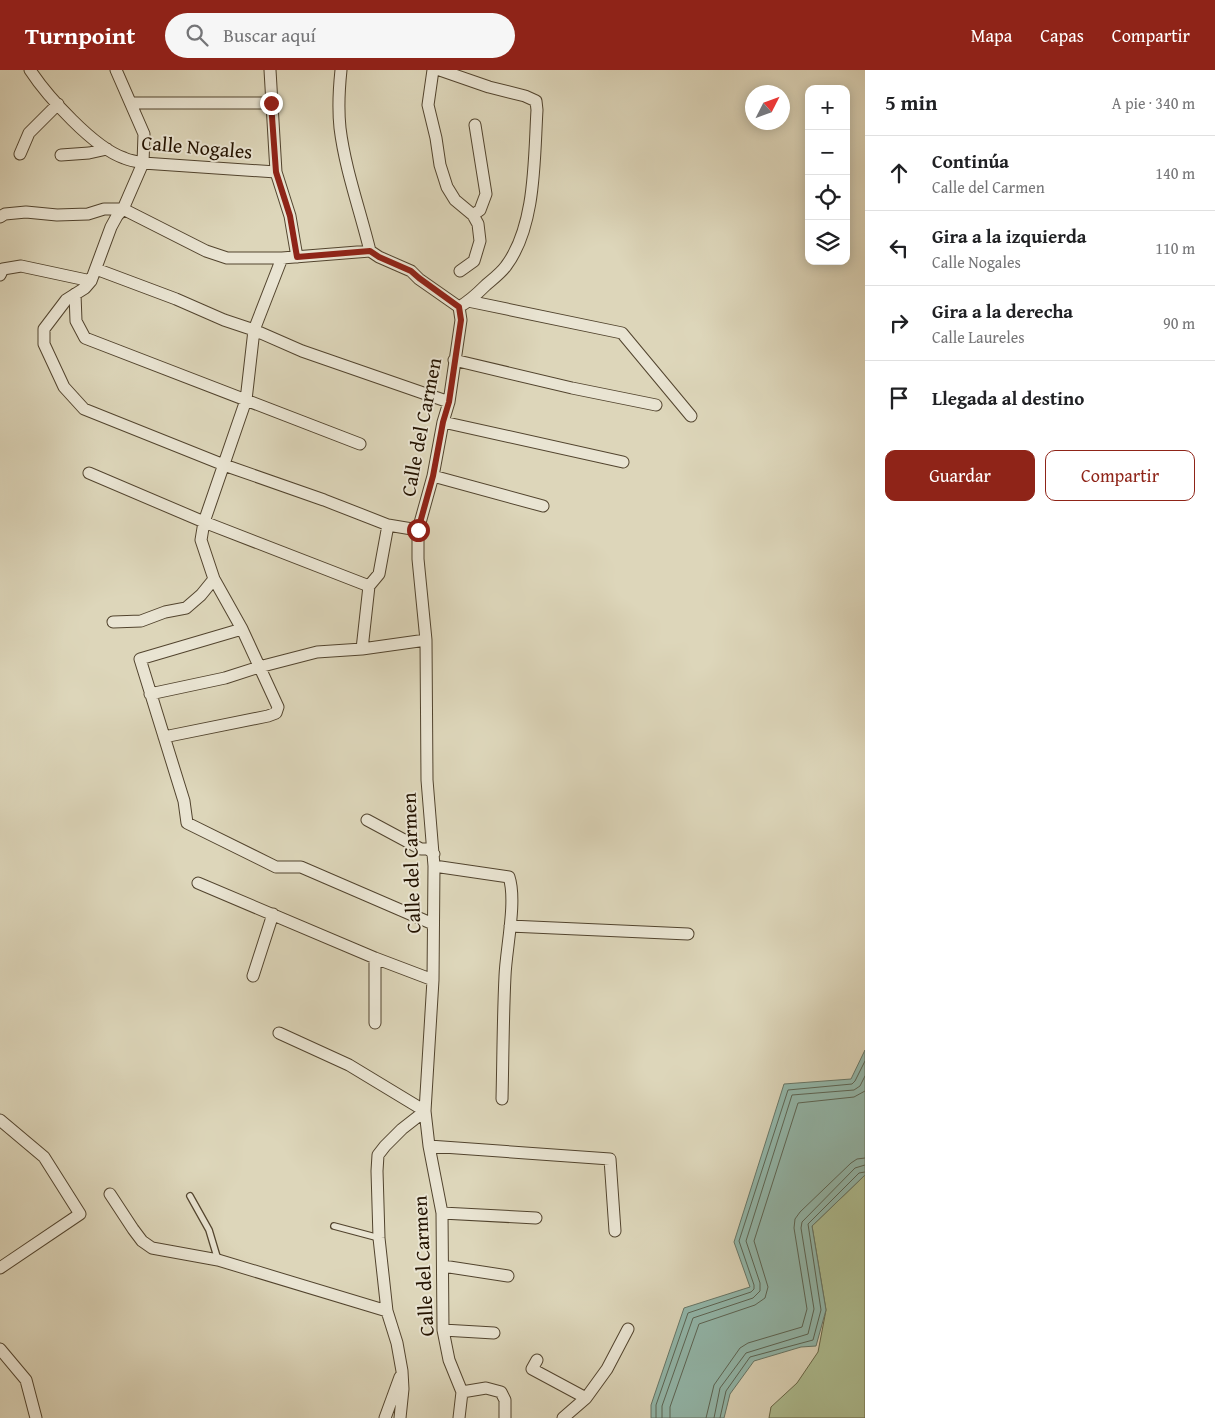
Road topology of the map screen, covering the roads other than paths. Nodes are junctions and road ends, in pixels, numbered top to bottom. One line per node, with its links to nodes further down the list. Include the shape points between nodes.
1 (30, 70): 8 (street, Calle Nogales)
2 (116, 70): 9 (street)
3 (270, 70): 7 (street)
4 (341, 70): 19 (street, via 339,98 343,148)
5 (433, 70): 17 (street, via 428,105 440,165 455,200)
6 (440, 70): 27 (street, via 526,96 536,102 537,110 527,220 514,255 505,268)
7 (271, 103): 9 (street); 15 (street)
8 (58, 104): 11 (street, Calle Nogales); 12 (street, via 29,133)
9 (130, 104): 14 (street, via 144,134)
10 (475, 125): 17 (street, via 486,194 480,210)
11 (107, 149): 13 (street); 14 (street, Calle Nogales, via 122,158)
12 (20, 154)
13 (62, 155)
14 (143, 163): 15 (street, Calle Nogales); 16 (street)
15 (276, 172): 20 (street, via 290,216)
16 (123, 209): 18 (street, via 57,215 26,212); 21 (street, via 206,251 227,258); 22 (street, via 110,227)
17 (473, 215): 23 (street, via 480,241 474,261)
18 (0, 217)
19 (370, 251): 20 (street); 27 (street, via 411,271)
20 (297, 257): 21 (street)
21 (282, 258): 28 (street)
22 (96, 269): 25 (street); 28 (street)
23 (460, 271)
24 (0, 275): 25 (street, via 3,269 21,266)
25 (91, 281): 26 (street)
26 (76, 294): 30 (street, via 76,320 85,338); 37 (street, via 66,300 44,329 44,344 50,360 70,394 84,409)
27 (464, 304): 29 (street, Calle del Carmen); 33 (street, via 622,333)
28 (254, 330): 30 (street); 31 (street)
29 (454, 360): 31 (street, Calle del Carmen); 32 (street)
30 (246, 400): 35 (street); 37 (street)
31 (449, 402): 34 (street, Calle del Carmen)
32 (656, 405)
33 (691, 416)
34 (443, 422): 36 (street); 39 (street, Calle del Carmen)
35 (360, 444)
36 (623, 462)
37 (224, 465): 41 (street); 42 (street)
38 (89, 473): 41 (street)
39 (433, 476): 40 (street); 43 (street, Calle del Carmen)
40 (543, 506)
41 (204, 522): 44 (street, via 201,540); 45 (street)
42 (388, 525): 43 (street); 45 (street, via 379,574)
43 (418, 530): 48 (street, Calle del Carmen)
44 (214, 578): 46 (street, via 186,608 142,621); 47 (street)
45 (369, 586): 49 (street)
46 (113, 622)
47 (242, 629): 50 (street); 51 (street, via 140,659)
48 (426, 640): 49 (street); 54 (street, Calle del Carmen, via 427,780)
49 (362, 649): 50 (street, via 317,652)
50 (259, 667): 51 (street, via 225,678); 52 (street, via 278,707 276,713)
51 (150, 694): 52 (street)
52 (164, 737): 57 (street, via 184,801 187,823 276,867 301,867)
53 (367, 820): 54 (street, via 421,849 428,849)
54 (434, 860): 57 (street, Calle del Carmen); 58 (street, via 509,877 512,885)
55 (198, 882): 56 (street)
56 (273, 914): 60 (street); 61 (street)
57 (433, 924): 62 (street, Calle del Carmen)
58 (510, 926): 59 (street); 65 (street, via 505,974)
59 (688, 934)
60 (375, 958): 62 (street); 63 (street)
61 (253, 976)
62 (433, 980): 66 (street, Calle del Carmen)
63 (375, 1022)
64 (279, 1033): 66 (street, via 349,1065)
65 (502, 1099)
66 (425, 1111): 68 (street, Calle del Carmen); 75 (street, via 402,1129 378,1155)
67 (0, 1120): 78 (street, via 44,1157 80,1214)
68 (429, 1146): 71 (street, Calle del Carmen); 74 (street, via 610,1159)
69 (110, 1194): 76 (street, via 132,1229 152,1248)
70 (190, 1196): 76 (lane, via 209,1230)
71 (442, 1213): 72 (street); 77 (street, Calle del Carmen)
72 (536, 1218)
73 (334, 1226): 75 (lane)
74 (615, 1231)
75 (379, 1238): 80 (street)
76 (218, 1260): 80 (street)
77 (443, 1266): 79 (street); 82 (street, Calle del Carmen)
78 (0, 1268)
79 (508, 1276)
80 (387, 1312): 86 (street)
81 (628, 1329): 88 (street, via 607,1369)
82 (443, 1330): 83 (street); 87 (street, Calle del Carmen, via 449,1360)
83 (494, 1333)
84 (0, 1349): 89 (street, via 26,1380)
85 (537, 1360): 88 (street, via 532,1369)
86 (402, 1371): 90 (street); 91 (street)
87 (462, 1392): 92 (street, Calle del Carmen); 93 (street, via 486,1388 501,1392 505,1400)
88 (586, 1398): 94 (street)
89 (36, 1418)
90 (385, 1418)
91 (400, 1418)
92 (459, 1418)
93 (505, 1418)
94 (562, 1418)

